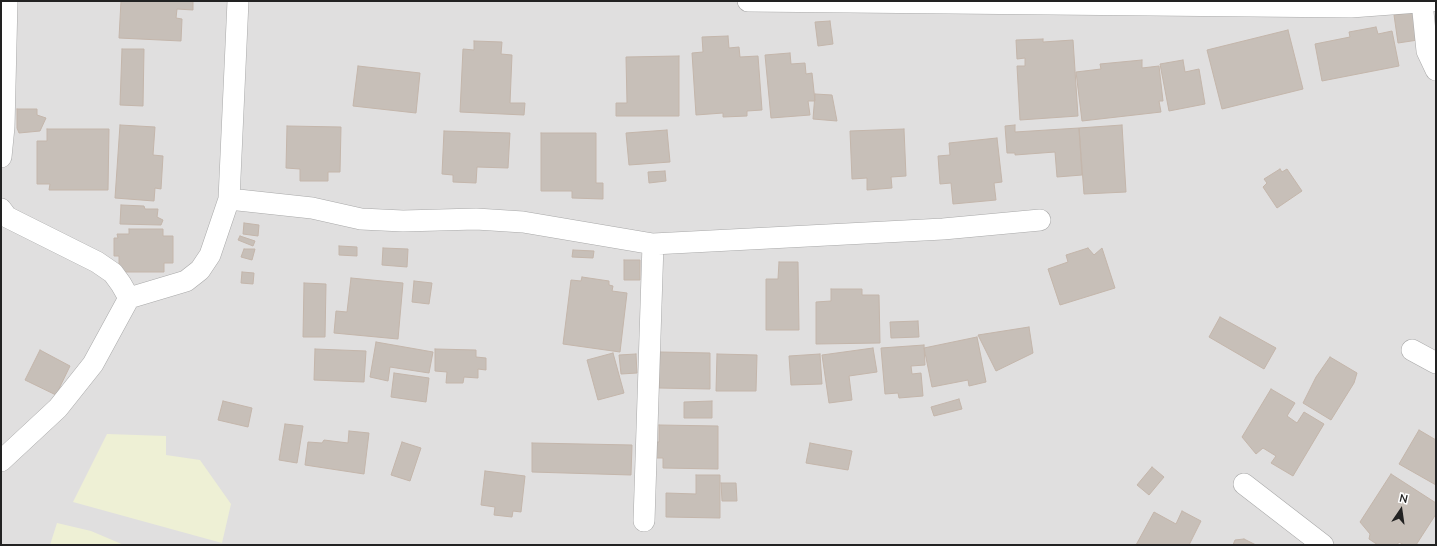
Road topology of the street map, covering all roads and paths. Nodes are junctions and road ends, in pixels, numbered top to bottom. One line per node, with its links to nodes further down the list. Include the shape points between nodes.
1 (7, 1): 6 (street)
2 (238, 1): 8 (street)
3 (748, 1): 4 (street, via 1351,7)
4 (1427, 1): 5 (street, via 1427,51)
5 (1436, 70)
6 (2, 127): 7 (street)
7 (1, 157)
8 (229, 199): 11 (street, via 312,208 361,219 476,219 523,222); 12 (street, via 210,255 200,270 186,281)
9 (1, 209): 12 (street, via 7,217 97,262 121,284)
10 (1040, 220): 11 (street, via 943,229)
11 (653, 244): 17 (street)
12 (129, 298): 15 (street, via 93,364 58,408)
13 (1412, 350): 14 (street)
14 (1436, 363)
15 (1, 461)
16 (1244, 484): 18 (street)
17 (644, 521)
18 (1323, 545)

